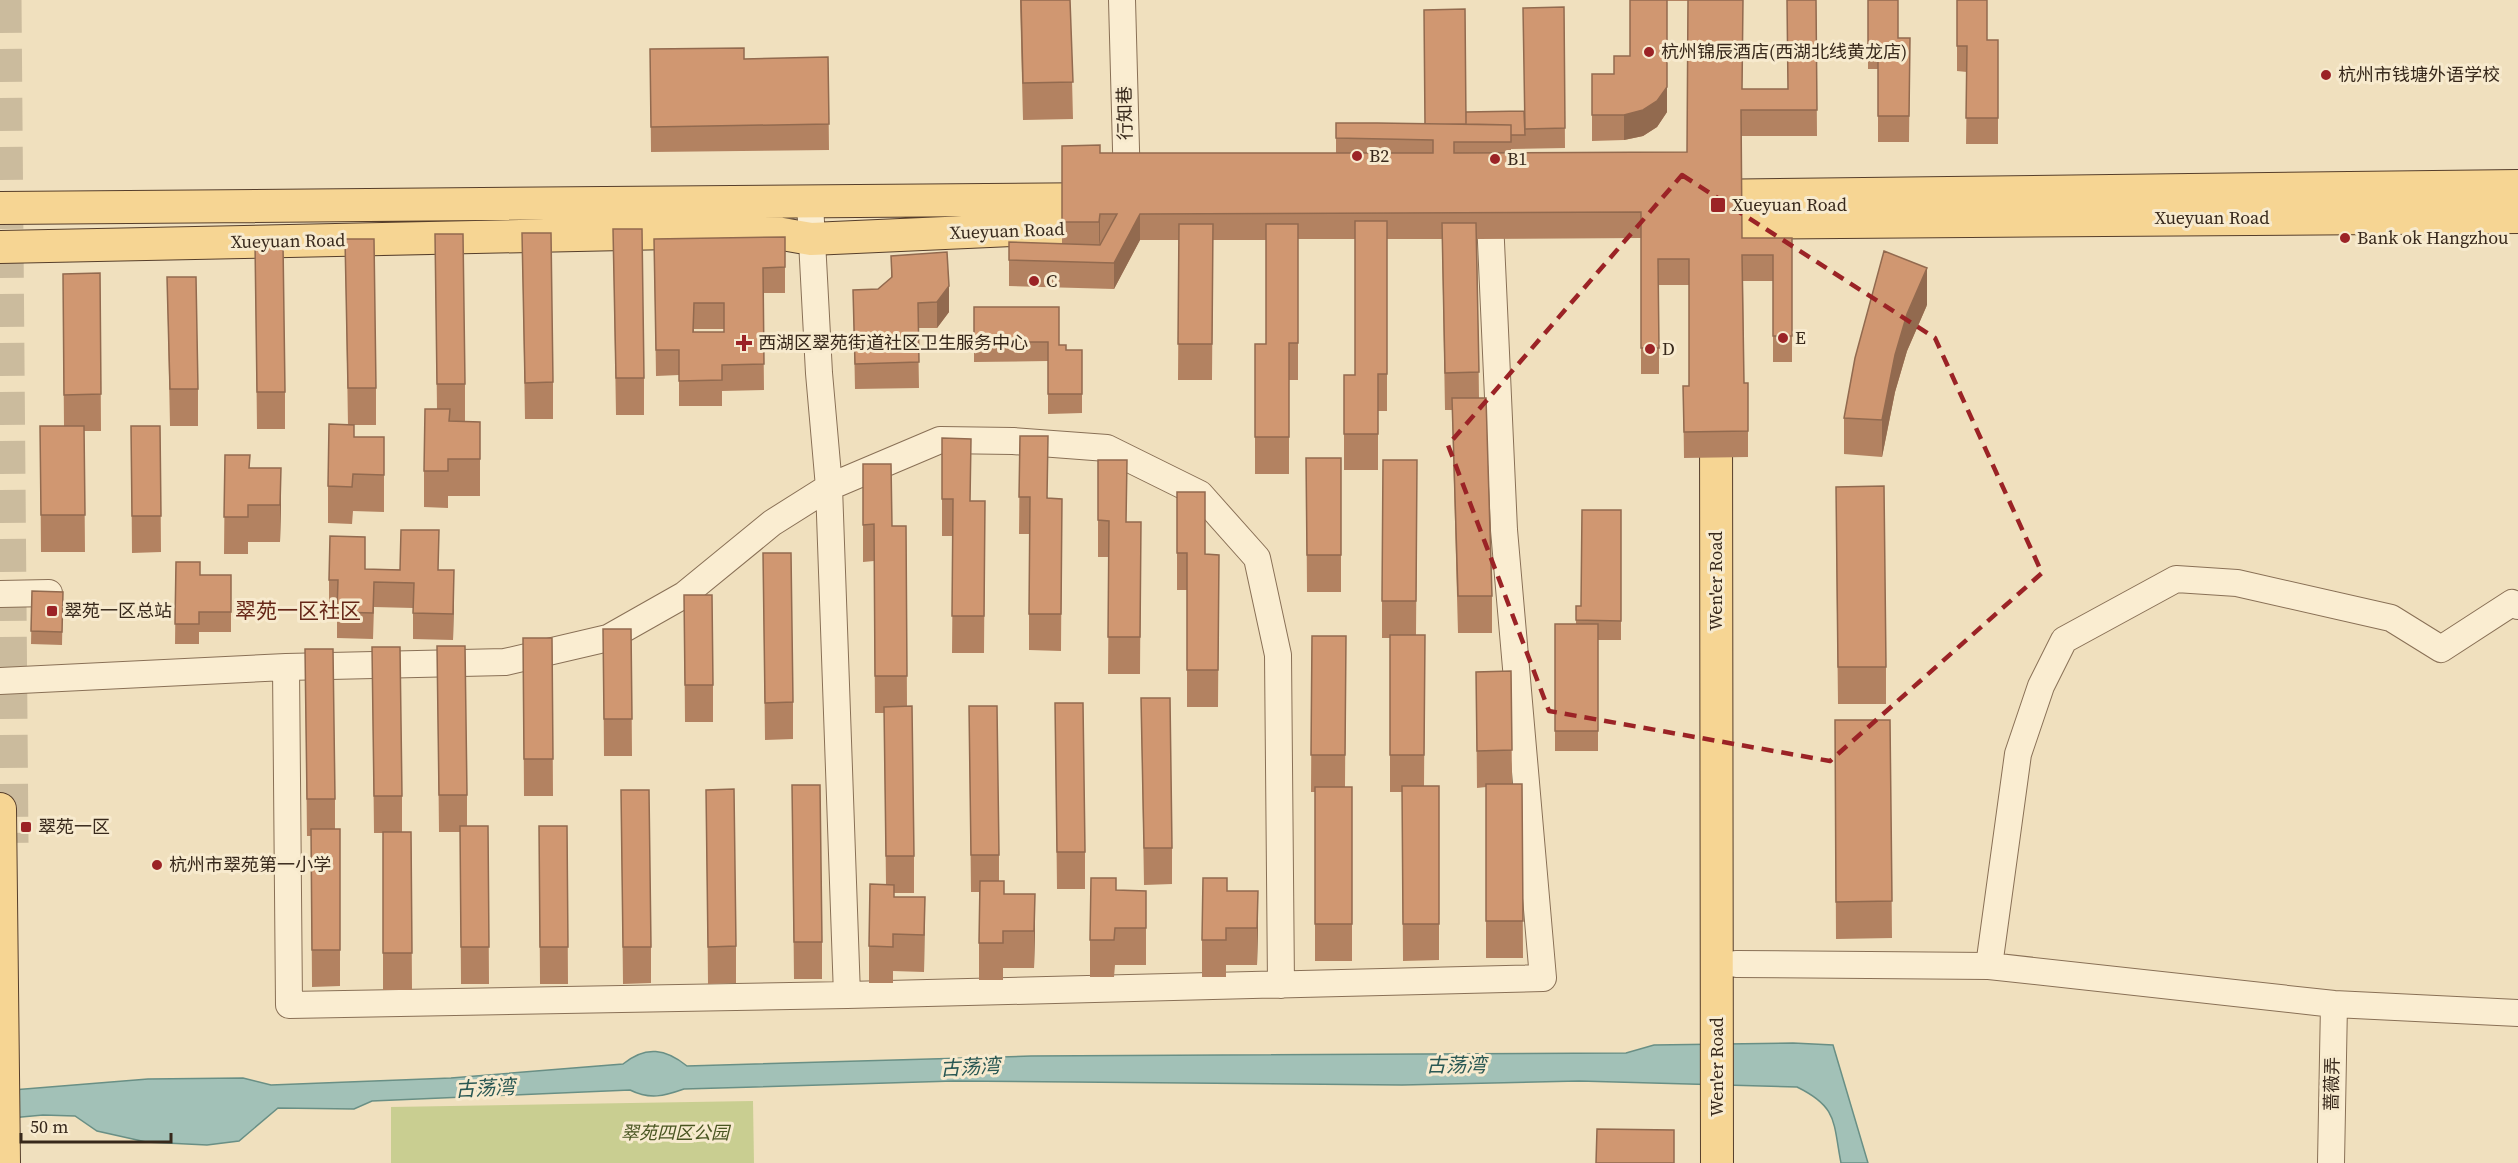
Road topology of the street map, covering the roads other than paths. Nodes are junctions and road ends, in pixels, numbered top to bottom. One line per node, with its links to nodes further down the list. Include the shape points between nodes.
1 (1122, 0): 5 (street, 行知巷)
2 (2518, 186): 7 (main road, Xueyuan Road)
3 (810, 203): 4 (main road, Xueyuan Road); 5 (main road, Xueyuan Road); 10 (street)
4 (0, 208)
5 (1133, 209): 10 (main road, Xueyuan Road)
6 (1667, 209): 7 (main road, Xueyuan Road)
7 (1726, 210): 9 (main road, Xueyuan Road)
8 (1491, 211): 21 (street, via 1504,530 1543,978)
9 (2518, 217)
10 (811, 239): 11 (main road, Xueyuan Road, via 765,231); 12 (street)
11 (0, 247)
12 (829, 487): 16 (street, via 772,523 684,596 608,638 505,662); 21 (street, via 940,440 1012,441 1107,448 1200,494 1257,558 1278,655); 22 (street)
13 (50, 593): 14 (street)
14 (0, 594)
15 (2518, 606): 20 (street, via 2511,603 2441,649 2391,618 2237,583 2176,579 2064,640 2041,686 2018,754)
16 (286, 667): 17 (street); 22 (street, via 289,1005)
17 (0, 681)
18 (0, 809): 27 (main road)
19 (1736, 964): 20 (street); 25 (main road, Wen'er Road); 25 (main road, Wen'er Road, via 1726,393)
20 (1989, 966): 23 (street)
21 (1281, 985): 22 (street)
22 (847, 995)
23 (2334, 1004): 24 (street); 30 (street, 蔷薇弄)
24 (2518, 1013)
25 (1727, 1036): 26 (main road, Wen'er Road)
26 (1727, 1095): 28 (main road, Wen'er Road); 29 (main road, Wen'er Road)
27 (4, 1163)
28 (1717, 1163)
29 (1738, 1163)
30 (2331, 1163)

